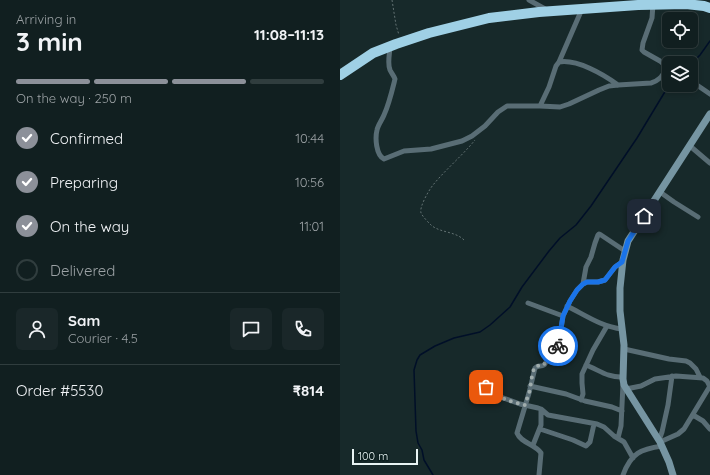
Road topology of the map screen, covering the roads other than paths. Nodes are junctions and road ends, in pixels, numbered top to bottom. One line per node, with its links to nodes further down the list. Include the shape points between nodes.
1 (530, 0): 5 (street)
2 (653, 4): 3 (highway); 4 (highway); 8 (street, via 652,18 642,50)
3 (705, 5)
4 (583, 9): 5 (highway); 7 (street)
5 (549, 11): 6 (highway, via 489,18)
6 (390, 46): 9 (highway, via 373,53); 14 (street, via 389,68 395,79 377,132 378,149 382,158 387,159 404,151 431,149 462,141 485,126 507,106)
7 (559, 62): 11 (street, via 585,67); 14 (street)
8 (662, 63)
9 (340, 75)
10 (662, 76): 11 (street, via 658,81 651,83)
11 (618, 85): 14 (street, via 598,90 565,106)
12 (698, 86): 13 (street)
13 (710, 94)
14 (540, 106)
15 (710, 114): 16 (street)
16 (690, 146): 17 (street); 18 (street)
17 (710, 163)
18 (660, 192): 19 (street); 20 (street, via 628,241)
19 (698, 217)
20 (625, 250): 21 (street); 22 (street, via 599,234 586,267)
21 (622, 262): 22 (street, via 605,280); 27 (street)
22 (583, 284): 24 (street)
23 (528, 303): 25 (street)
24 (567, 306): 25 (street); 26 (street)
25 (563, 316): 34 (street, via 558,349 550,351 544,365 536,366)
26 (607, 326): 27 (street); 29 (street)
27 (622, 329): 28 (street)
28 (624, 349): 31 (street, via 686,361); 32 (street)
29 (586, 365): 32 (street, via 610,376); 37 (street, via 582,374)
30 (672, 376): 31 (street); 36 (street); 46 (street)
31 (700, 377): 35 (street, via 705,379)
32 (623, 378): 36 (street); 40 (street)
33 (479, 380): 38 (street, via 498,396)
34 (530, 386): 37 (street); 38 (street)
35 (710, 387): 41 (street)
36 (626, 389): 46 (street)
37 (581, 400): 40 (street)
38 (525, 405): 39 (street); 47 (street, via 517,433 519,438)
39 (541, 409): 42 (street, via 548,415); 43 (street)
40 (622, 411): 45 (street)
41 (693, 415): 44 (street); 46 (street, via 681,432)
42 (594, 424): 43 (street, via 590,442 586,446); 45 (street, via 604,427)
43 (540, 429): 47 (street)
44 (710, 429)
45 (618, 438): 48 (street, via 626,444)
46 (660, 443): 48 (street, via 639,452); 51 (street)
47 (533, 446): 49 (street, via 542,453)
48 (633, 458): 50 (street)
49 (539, 475)
50 (623, 475)
51 (673, 475)

